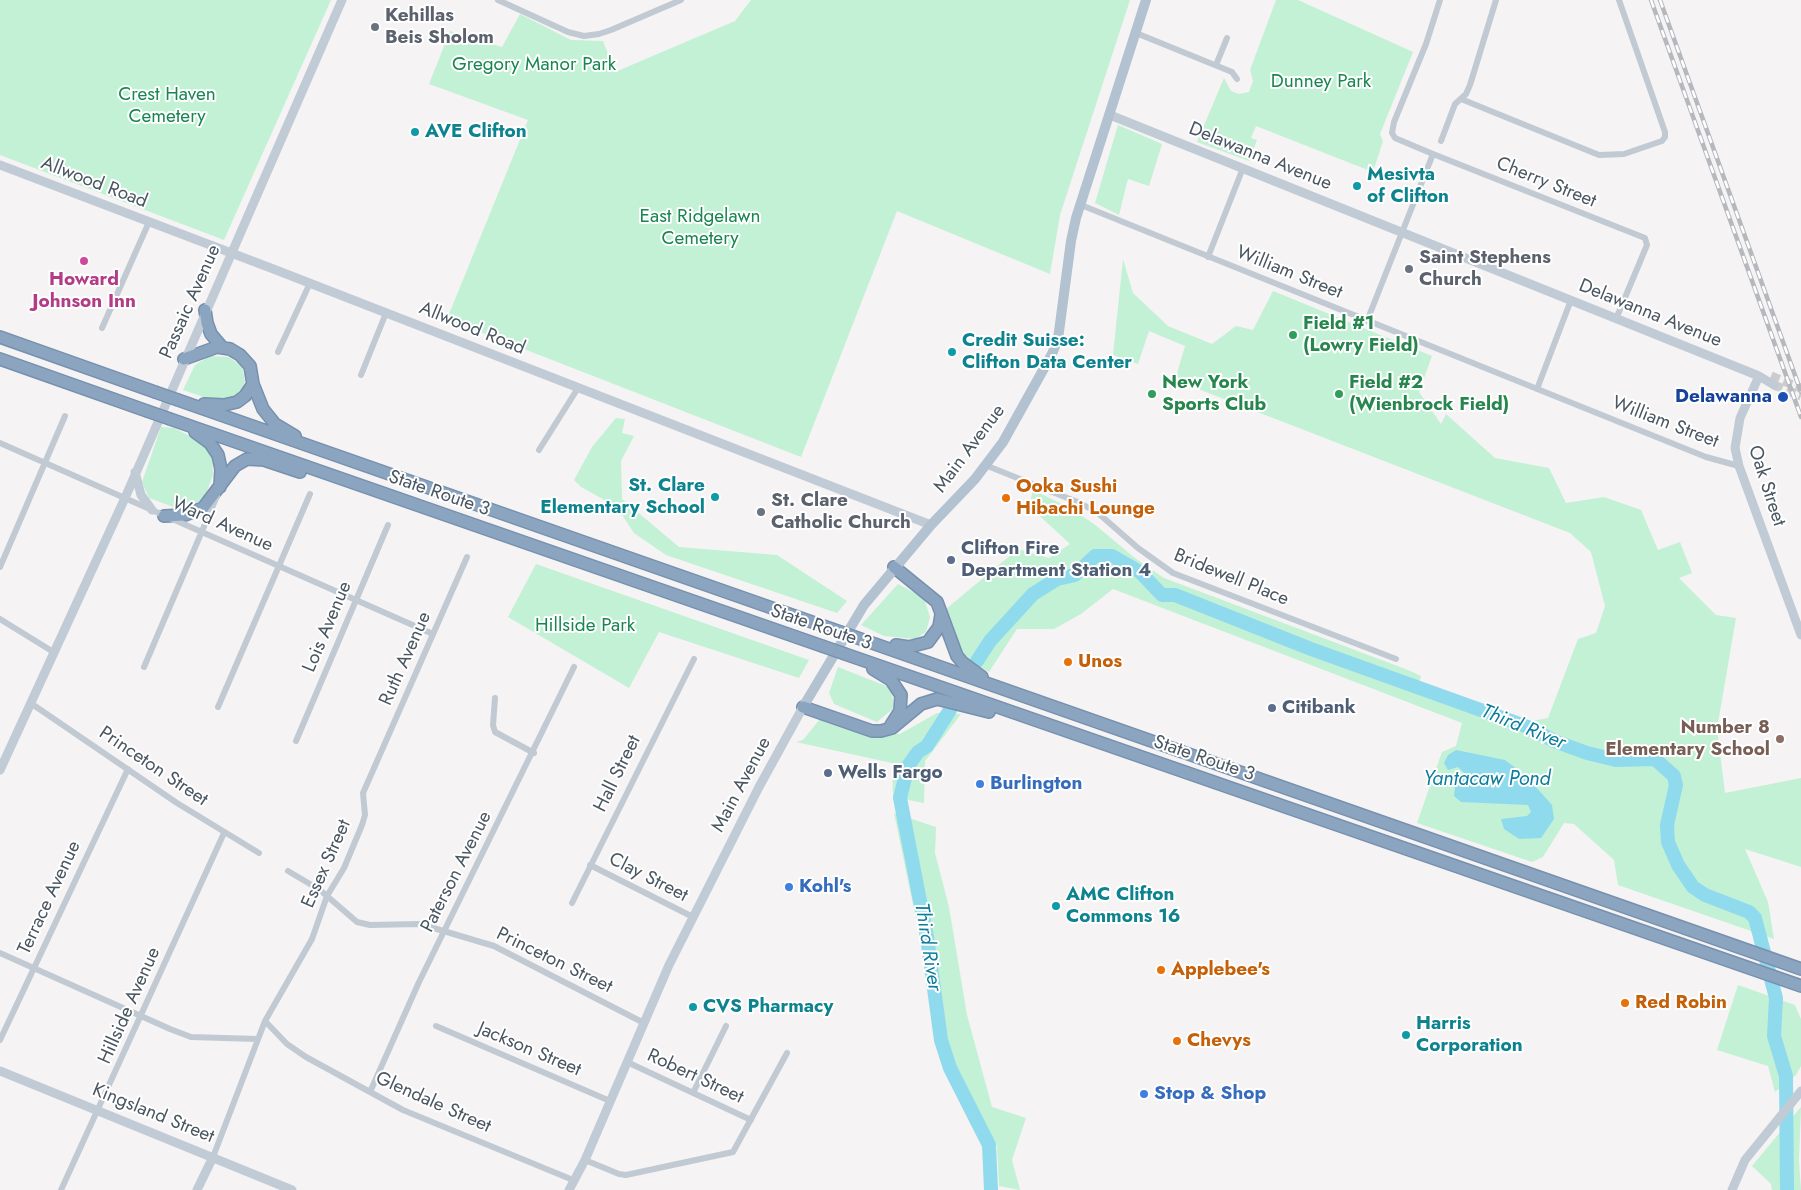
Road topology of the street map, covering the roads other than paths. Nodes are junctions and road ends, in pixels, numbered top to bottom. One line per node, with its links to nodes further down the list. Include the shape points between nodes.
1 (342, 0): 21 (main road, Passaic Avenue)
2 (498, 0): 3 (street, via 584,36 599,34)
3 (682, 0)
4 (1146, 0): 8 (main road, Main Avenue)
5 (1496, 0): 12 (street, via 1470,85)
6 (1619, 0): 12 (street, via 1665,132 1662,141 1624,154 1599,155)
7 (1437, 1): 15 (street, Cherry Street, via 1426,44 1392,134)
8 (1136, 33): 10 (street); 13 (main road, Main Avenue)
9 (1227, 38): 10 (street)
10 (1216, 65): 11 (street, via 1232,72)
11 (1237, 79)
12 (1461, 99): 14 (street, via 1455,104)
13 (1110, 115): 17 (main road, Delawanna Avenue); 18 (main road, Main Avenue)
14 (1441, 141)
15 (1433, 154): 20 (street); 27 (street, Cherry Street, via 1647,240)
16 (0, 166): 19 (main road, Allwood Road)
17 (1243, 168): 20 (main road, Delawanna Avenue); 22 (street)
18 (1081, 205): 22 (street, William Street); 49 (main road, Main Avenue, via 1071,241 1058,339 1021,411)
19 (149, 222): 21 (main road, Allwood Road); 29 (street)
20 (1402, 232): 24 (main road, Delawanna Avenue); 28 (street)
21 (230, 252): 23 (main road, Allwood Road); 25 (main road, Passaic Avenue)
22 (1208, 257): 28 (street, William Street)
23 (310, 283): 26 (main road, Allwood Road); 32 (street)
24 (1571, 300): 27 (main road, Delawanna Avenue); 41 (street)
25 (205, 310): 31 (highway, via 211,334); 33 (main road, Passaic Avenue)
26 (386, 313): 35 (street); 40 (main road, Allwood Road)
27 (1616, 319): 36 (main road, Delawanna Avenue)
28 (1367, 321): 41 (street, William Street)
29 (102, 328)
30 (0, 337): 42 (highway, State Route 3, bridge)
31 (222, 347): 33 (highway); 38 (highway, via 246,360 253,375)
32 (278, 352)
33 (186, 354): 51 (main road, Passaic Avenue)
34 (0, 358): 44 (highway, State Route 3, bridge)
35 (361, 374)
36 (1759, 376): 37 (main road, Delawanna Avenue); 39 (main road, Delawanna Avenue); 50 (main road, Oak Street, via 1737,428 1735,448)
37 (1771, 376)
38 (253, 384): 42 (highway, via 241,400 224,405); 46 (highway, via 260,404 271,420)
39 (1774, 386)
40 (578, 388): 47 (street); 59 (main road, Allwood Road)
41 (1537, 389): 50 (street, William Street, via 1706,457)
42 (178, 400): 46 (highway, State Route 3)
43 (65, 416): 48 (street)
44 (170, 419): 52 (highway, via 195,431 214,448 221,469); 53 (highway, State Route 3)
45 (0, 443): 48 (street, Ward Avenue)
46 (316, 448): 70 (highway, State Route 3, bridge)
47 (539, 450)
48 (45, 463): 55 (street, Ward Avenue); 63 (street)
49 (985, 465): 59 (main road, Main Avenue); 74 (street, Bridewell Place, via 1098,513 1173,573)
50 (1739, 466): 69 (main road, Oak Street)
51 (135, 472): 55 (main road, Passaic Avenue); 56 (main road, via 142,495)
52 (220, 487): 53 (highway, via 235,466 252,458); 57 (highway, via 197,511); 60 (street)
53 (374, 490): 72 (highway, State Route 3, bridge)
54 (310, 494): 62 (street)
55 (125, 498): 56 (street, Ward Avenue); 71 (main road, Passaic Avenue)
56 (152, 510): 57 (street, Ward Avenue)
57 (164, 516): 60 (street, Ward Avenue)
58 (388, 525): 65 (street, Lois Avenue)
59 (931, 525): 64 (main road, Main Avenue)
60 (202, 532): 62 (street, Ward Avenue); 75 (street)
61 (467, 557): 68 (street, Ruth Avenue)
62 (280, 566): 65 (street, Ward Avenue); 80 (street)
63 (0, 567)
64 (894, 567): 66 (highway, via 931,596); 81 (main road, Main Avenue, via 850,626)
65 (356, 600): 68 (street, Ward Avenue); 83 (street, Lois Avenue)
66 (941, 611): 70 (highway, via 939,627 934,635 919,646 909,647); 77 (highway, via 957,656)
67 (0, 619): 71 (street)
68 (433, 634): 88 (street, Ruth Avenue)
69 (1801, 635)
70 (855, 636): 77 (highway, State Route 3)
71 (55, 653): 79 (main road, Passaic Avenue)
72 (845, 654): 82 (highway, via 897,687 902,702 900,711 895,720); 85 (highway, State Route 3)
73 (694, 659): 91 (street, Hall Street)
74 (1396, 659)
75 (144, 667)
76 (574, 667): 84 (street, Paterson Avenue)
77 (998, 687): 99 (highway, State Route 3)
78 (495, 698): 84 (street, via 495,732)
79 (32, 704): 86 (street, Princeton Street); 87 (main road, Passaic Avenue)
80 (218, 707)
81 (804, 707): 82 (highway, via 872,731); 95 (main road, Main Avenue)
82 (881, 731): 85 (highway, via 892,728 921,704 945,699)
83 (296, 741)
84 (534, 753): 96 (street, Paterson Avenue)
85 (1155, 761): 100 (highway, State Route 3)
86 (128, 769): 89 (street, Princeton Street); 98 (street, Terrace Avenue)
87 (0, 770)
88 (372, 773): 93 (street, Essex Street, via 363,794 365,815 362,825 344,868)
89 (224, 833): 90 (street, Princeton Street); 101 (street, Hillside Avenue)
90 (259, 853)
91 (590, 866): 94 (street, Hall Street); 95 (street, Clay Street)
92 (288, 871): 93 (street, Princeton Street)
93 (327, 896): 96 (street, Princeton Street, via 357,922 370,925 406,923); 102 (street, Essex Street, via 312,939)
94 (572, 903)
95 (693, 917): 103 (main road, Main Avenue)
96 (444, 930): 103 (street, Princeton Street, via 514,954); 111 (street, Paterson Avenue)
97 (0, 953): 98 (street)
98 (33, 968): 101 (street); 106 (street, Terrace Avenue)
99 (1801, 969)
100 (1801, 986)
101 (141, 1016): 107 (street, via 191,1037); 115 (street, Hillside Avenue)
102 (265, 1021): 107 (street, Essex Street); 111 (street, Glendale Street, via 286,1044)
103 (642, 1022): 109 (main road, Main Avenue)
104 (436, 1026): 114 (street, Jackson Street)
105 (726, 1026): 112 (street)
106 (0, 1040)
107 (258, 1040): 117 (street, Essex Street)
108 (787, 1053): 116 (street)
109 (627, 1062): 112 (street, Robert Street); 114 (main road)
110 (0, 1071): 115 (main road, Kingsland Street)
111 (370, 1092): 119 (street, Glendale Street, via 403,1110)
112 (692, 1092): 116 (street, Robert Street)
113 (1800, 1093): 124 (main road, via 1745,1160)
114 (610, 1101): 118 (main road)
115 (100, 1110): 117 (main road, Kingsland Street); 120 (street, Hillside Avenue)
116 (751, 1120): 118 (street, via 738,1146 728,1154 626,1175)
117 (213, 1156): 121 (main road); 122 (main road, Kingsland Street)
118 (585, 1160): 119 (main road)
119 (573, 1180): 123 (main road)
120 (61, 1190)
121 (197, 1190)
122 (292, 1190)
123 (569, 1190)
124 (1732, 1190)

